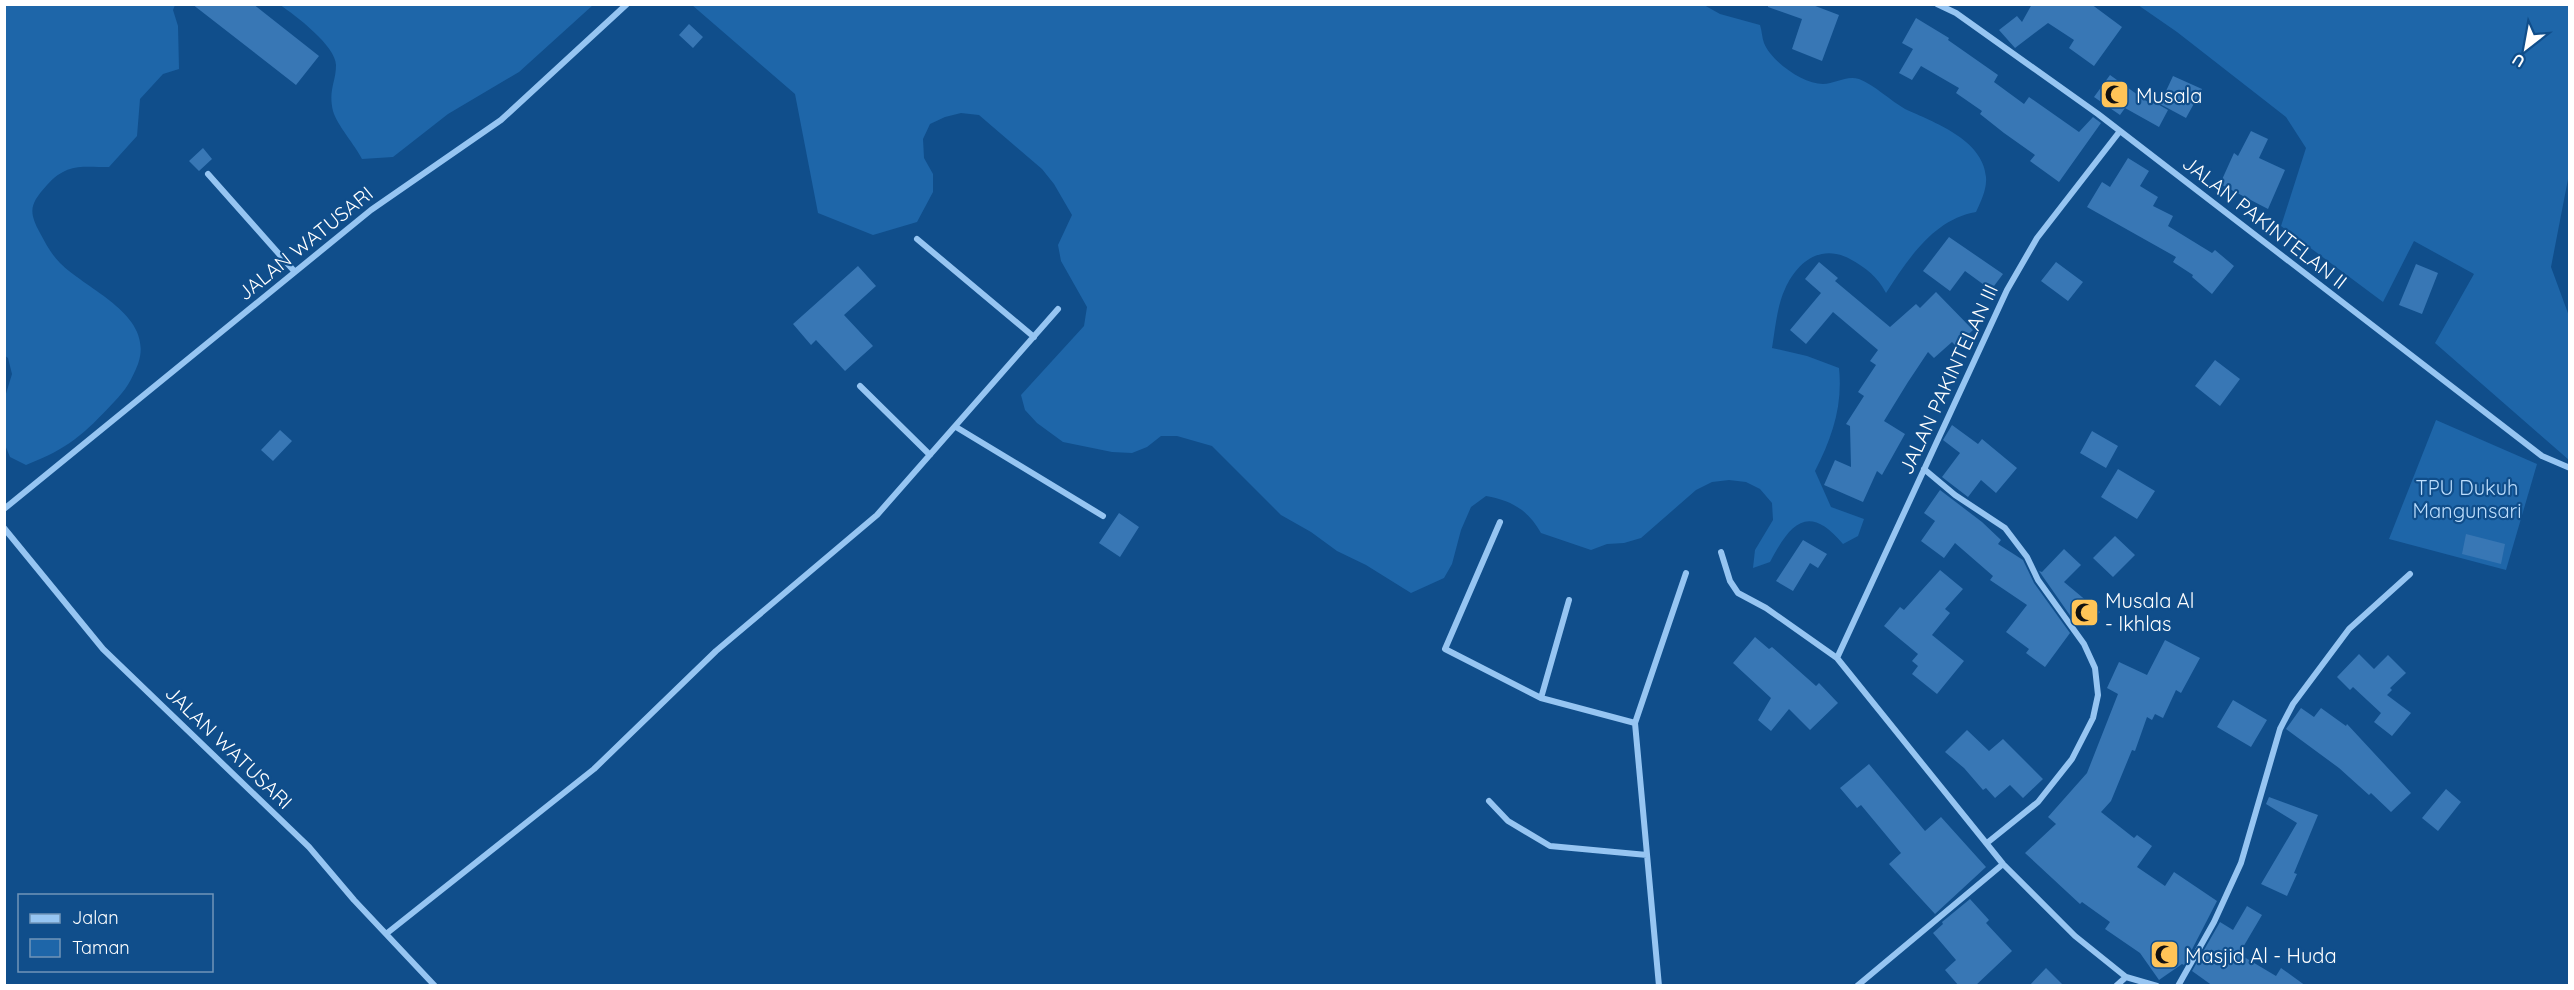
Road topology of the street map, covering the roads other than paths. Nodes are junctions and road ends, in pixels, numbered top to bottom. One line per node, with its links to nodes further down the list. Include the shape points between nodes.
1 (627, 4): 6 (street, JALAN WATUSARI, via 501,120 371,210)
2 (1937, 4): 3 (street, JALAN PAKINTELAN II, via 1956,12)
3 (2120, 131): 12 (street, JALAN PAKINTELAN II, via 2542,456); 13 (street, JALAN PAKINTELAN III, via 2031,248 2007,290)
4 (207, 174): 6 (street)
5 (917, 239): 8 (street)
6 (296, 272): 14 (street, JALAN WATUSARI)
7 (1058, 309): 8 (street)
8 (1034, 337): 10 (street)
9 (860, 386): 11 (street)
10 (956, 427): 11 (street); 15 (street)
11 (930, 455): 29 (street, via 877,514 716,651 594,769)
12 (2570, 468)
13 (1924, 469): 22 (street, JALAN PAKINTELAN III); 26 (street, via 1954,495 2005,528 2084,644 2096,668 2098,695 2093,718 2072,759 2038,801)
14 (4, 509)
15 (1103, 516)
16 (1500, 522): 23 (street, via 1445,649)
17 (4, 528): 29 (street, JALAN WATUSARI, via 103,649 309,847)
18 (1721, 552): 22 (street, via 1737,593 1766,608)
19 (1686, 573): 24 (street)
20 (2410, 574): 36 (street, via 2349,629 2293,704 2280,729 2241,862 2214,922)
21 (1569, 600): 23 (street)
22 (1837, 658): 26 (street)
23 (1541, 698): 24 (street)
24 (1635, 723): 27 (street)
25 (1489, 801): 27 (street, via 1508,822 1550,846)
26 (1987, 843): 28 (street)
27 (1647, 855): 32 (street)
28 (2003, 864): 30 (street, via 2075,936); 33 (street)
29 (386, 934): 31 (street, JALAN WATUSARI)
30 (2126, 977): 34 (street); 35 (street)
31 (434, 985)
32 (1659, 986)
33 (1857, 986)
34 (2116, 986)
35 (2157, 986)
36 (2178, 986)

